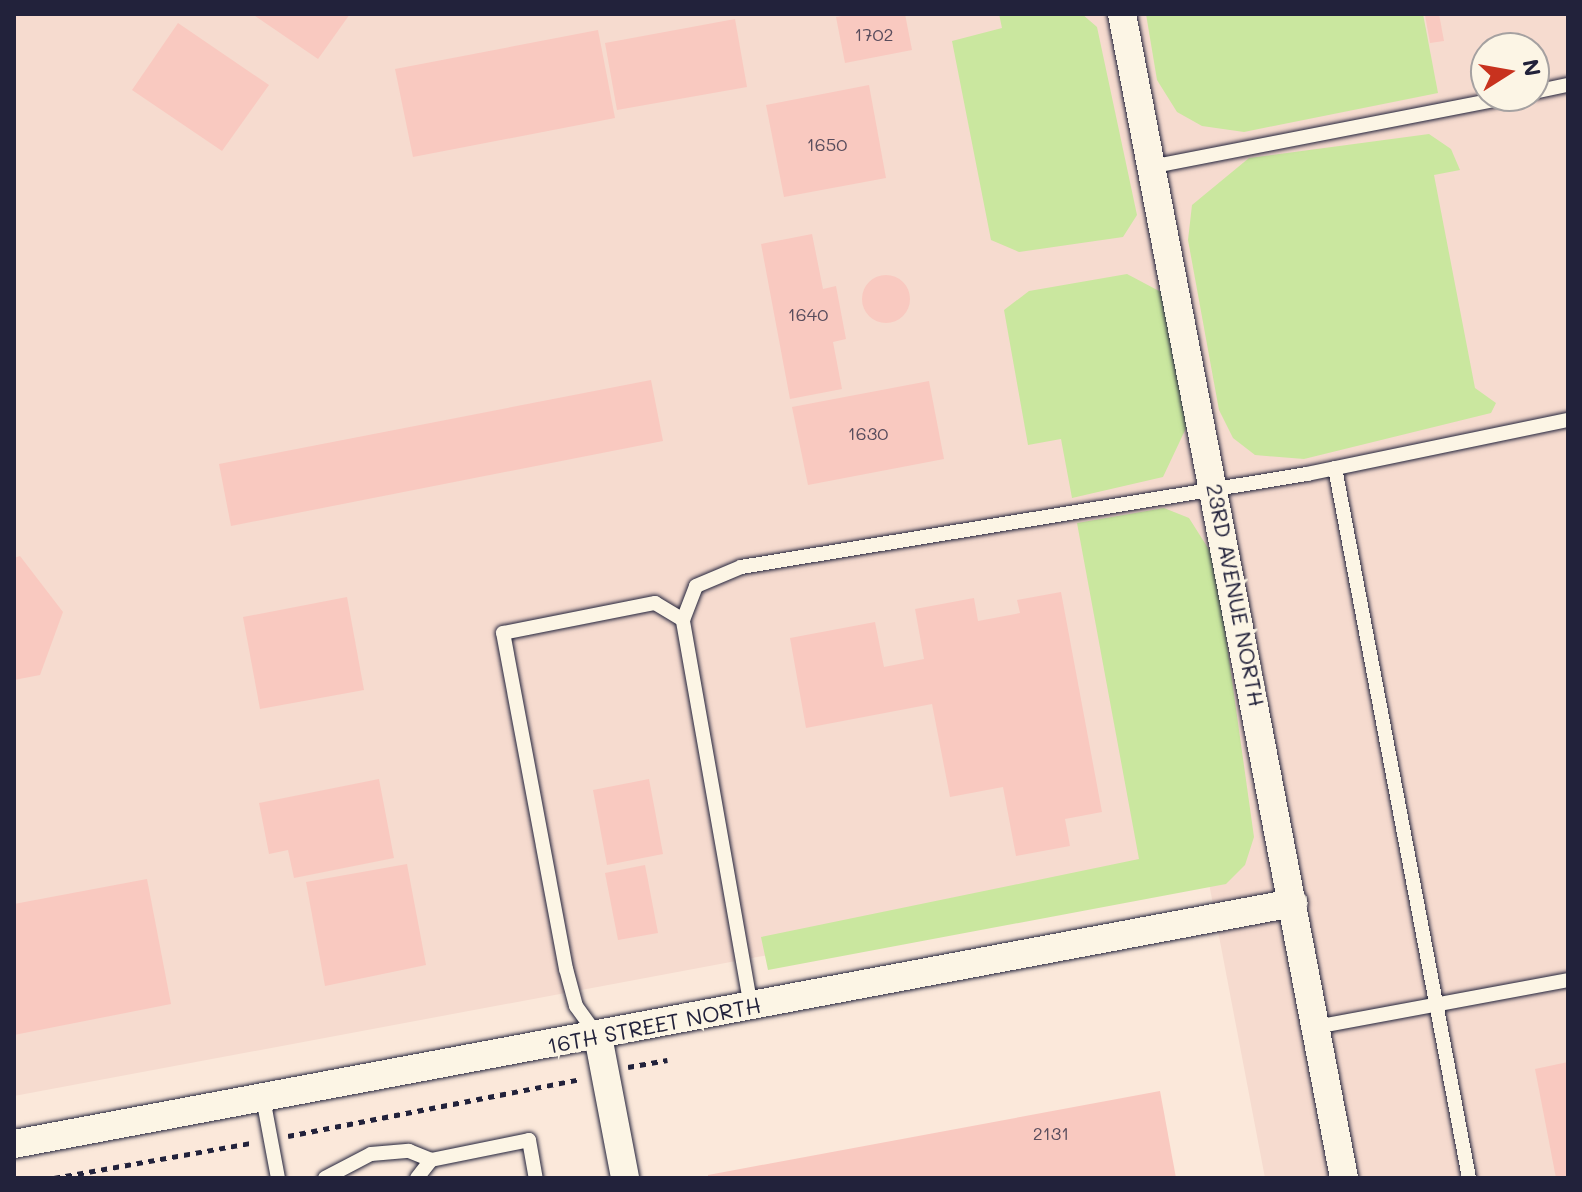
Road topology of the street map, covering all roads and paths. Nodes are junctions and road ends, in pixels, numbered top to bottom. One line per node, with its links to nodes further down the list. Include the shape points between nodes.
1 (1122, 14): 3 (street, 23RD AVENUE NORTH)
2 (1470, 105): 3 (lane)
3 (1150, 167): 6 (street, 23RD AVENUE NORTH)
4 (1568, 420): 5 (lane)
5 (1335, 468): 6 (lane); 10 (lane)
6 (1216, 487): 7 (lane, via 741,567 696,586); 8 (street, 23RD AVENUE NORTH)
7 (683, 620): 11 (lane); 13 (lane, via 655,603 503,633 566,969 576,1006)
8 (1293, 903): 11 (street, 16TH STREET NORTH); 12 (street, 23RD AVENUE NORTH)
9 (1568, 980): 10 (lane)
10 (1436, 1005): 12 (lane); 27 (lane)
11 (751, 1007): 13 (street, 16TH STREET NORTH)
12 (1315, 1027): 26 (street, 23RD AVENUE NORTH)
13 (598, 1036): 15 (street); 16 (street, 16TH STREET NORTH)
14 (667, 1060): 15 (path)
15 (605, 1071): 17 (path); 25 (street)
16 (263, 1098): 17 (lane); 18 (street, 16TH STREET NORTH)
17 (271, 1139): 20 (path); 21 (lane)
18 (14, 1144)
19 (431, 1160): 22 (lane, via 409,1151 371,1154); 23 (lane); 24 (lane, via 529,1140)
20 (54, 1178)
21 (278, 1178)
22 (325, 1178)
23 (417, 1178)
24 (536, 1178)
25 (625, 1178)
26 (1344, 1178)
27 (1469, 1178)

